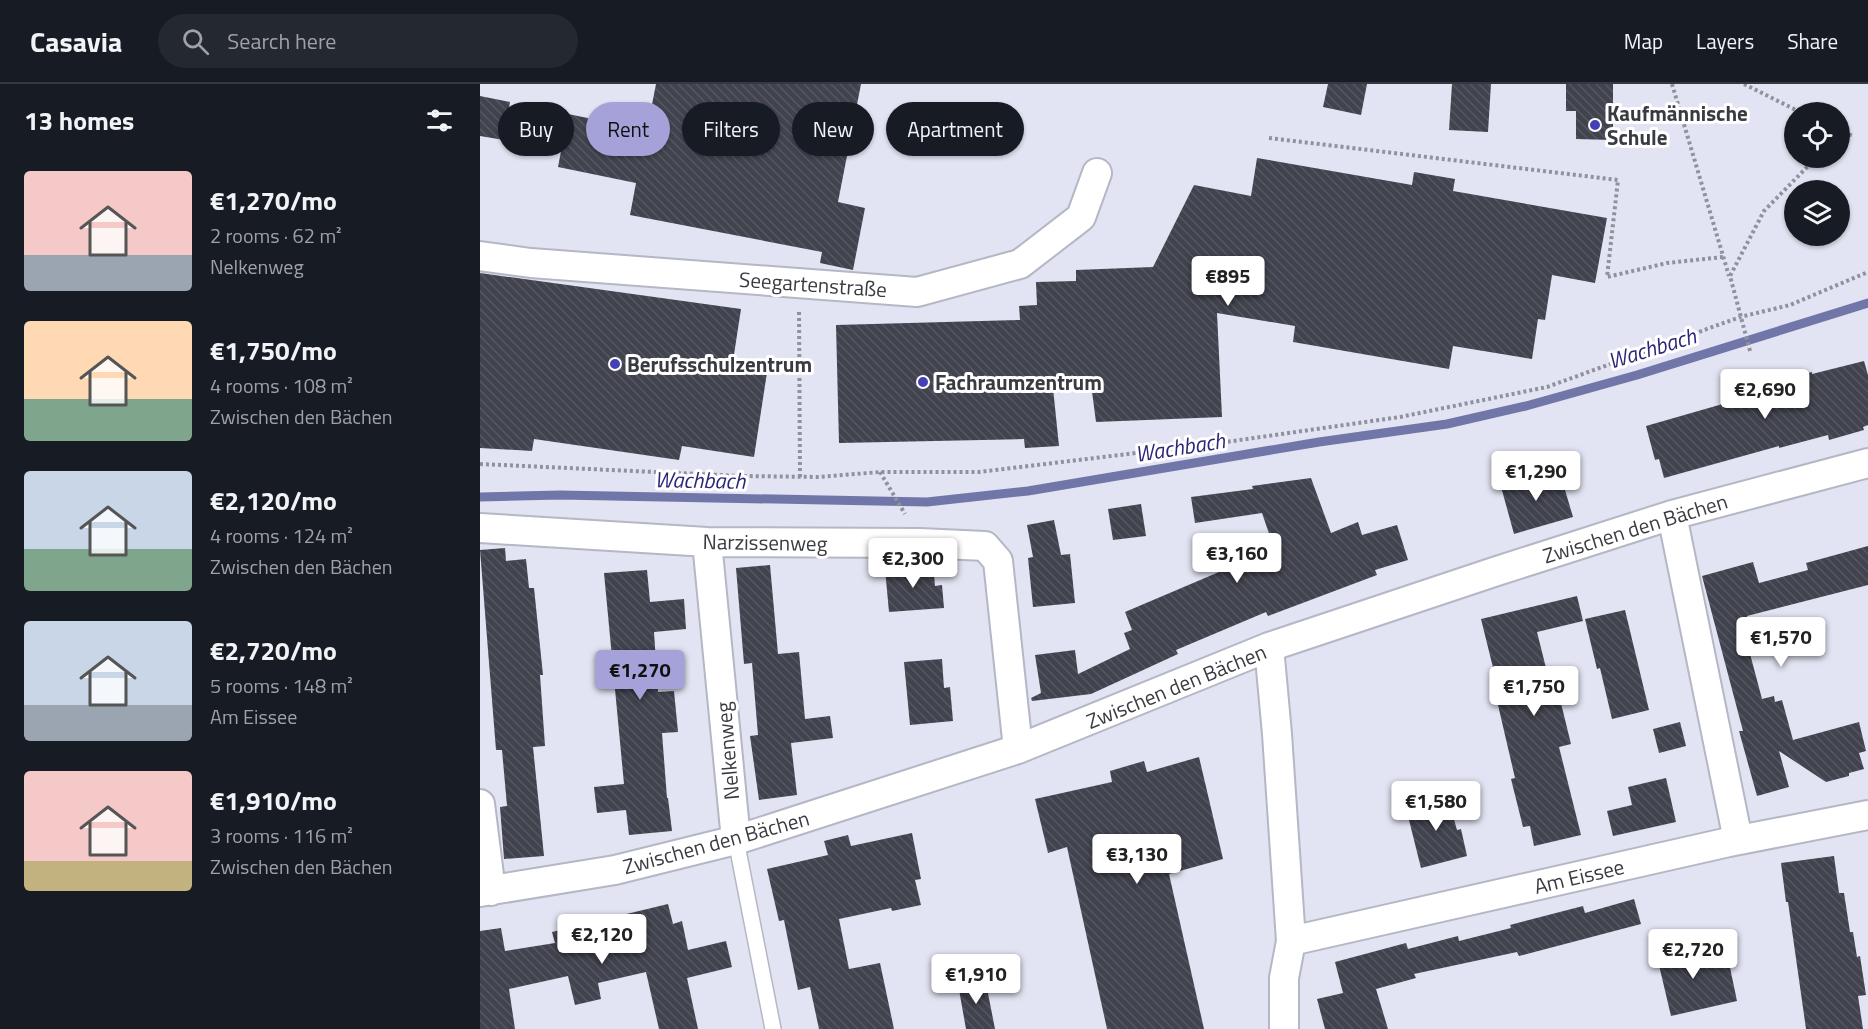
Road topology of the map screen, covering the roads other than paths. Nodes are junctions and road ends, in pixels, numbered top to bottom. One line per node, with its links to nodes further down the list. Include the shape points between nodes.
1 (1097, 173): 2 (street, Seegartenstraße, via 1080,217 1020,264 917,292)
2 (480, 256)
3 (1868, 463): 4 (street, Zwischen den Bächen)
4 (1672, 515): 7 (street, Zwischen den Bächen); 12 (street)
5 (480, 528): 6 (street, Narzissenweg)
6 (707, 542): 8 (street, Narzissenweg, via 985,546 998,561); 11 (street, Nelkenweg)
7 (1269, 647): 8 (street, Zwischen den Bächen); 14 (street)
8 (1018, 749): 11 (street, Zwischen den Bächen)
9 (480, 804): 13 (street)
10 (1868, 815): 12 (street, Am Eissee)
11 (736, 840): 13 (street, Zwischen den Bächen, via 615,870); 15 (lane, Nelkenweg)
12 (1738, 840): 14 (street, Am Eissee)
13 (485, 892)
14 (1291, 941): 16 (street, via 1284,978)
15 (773, 1029)
16 (1284, 1029)

